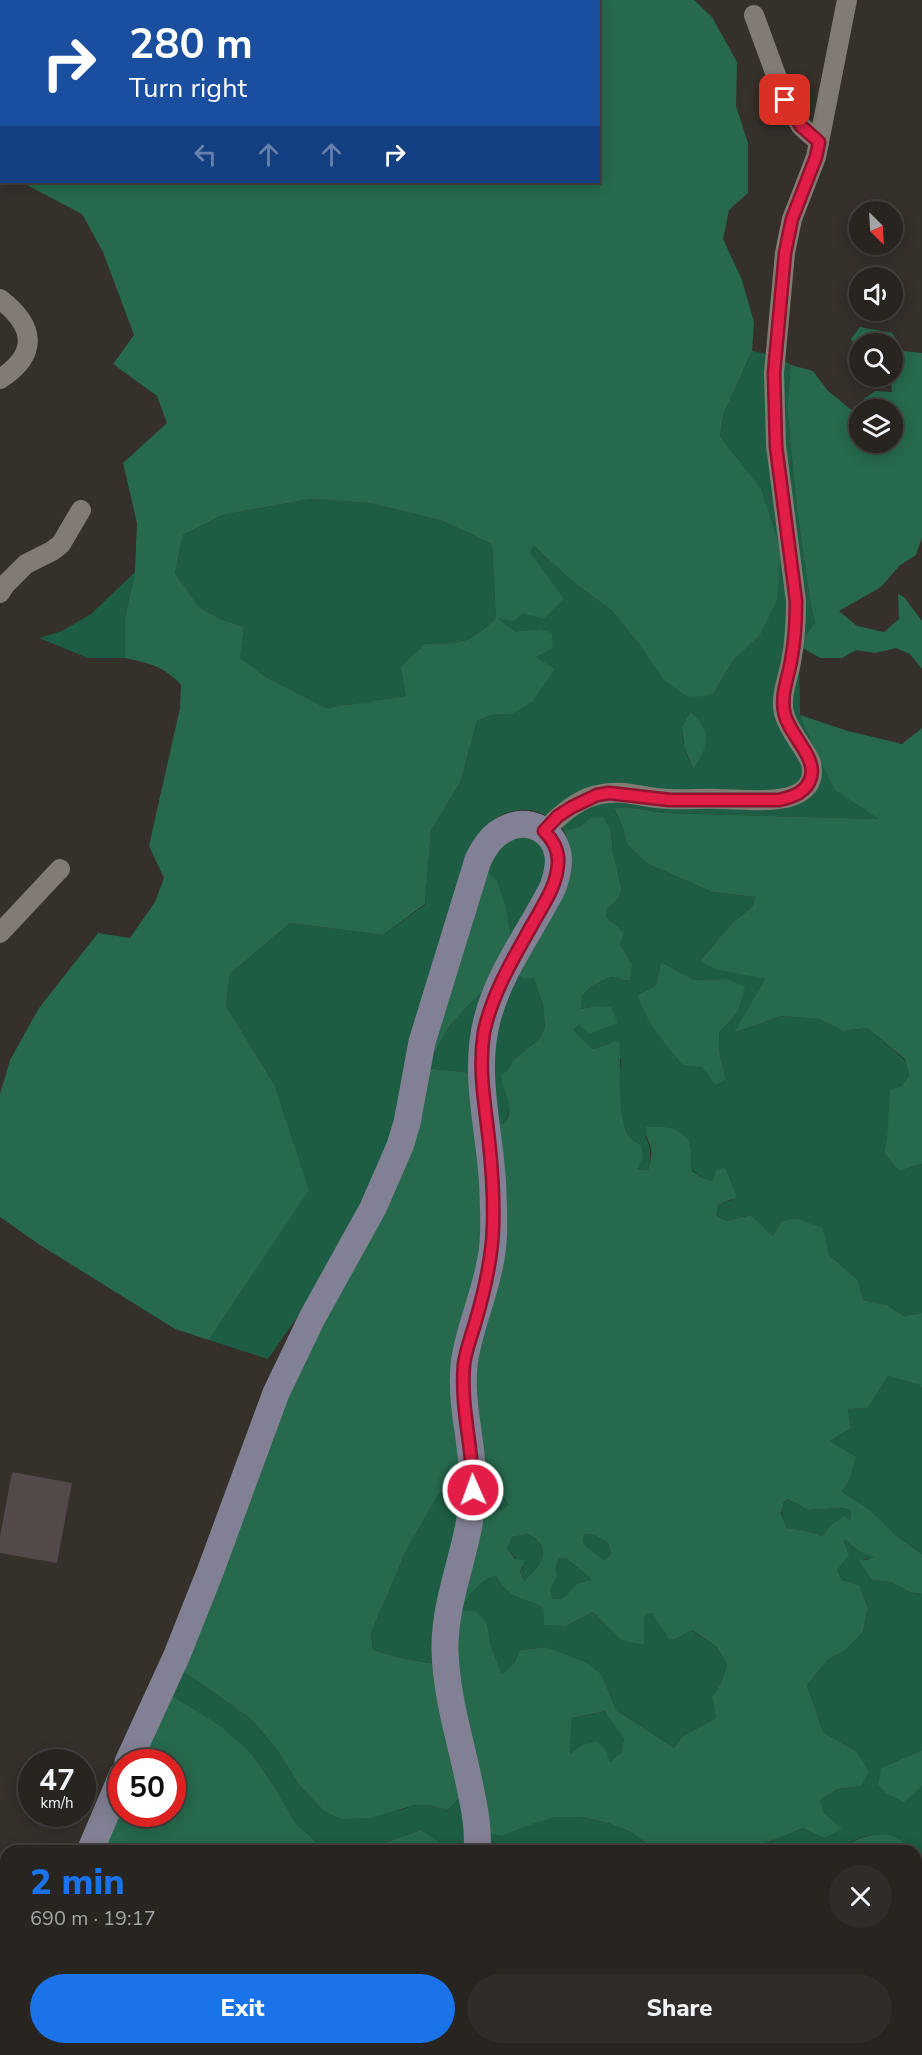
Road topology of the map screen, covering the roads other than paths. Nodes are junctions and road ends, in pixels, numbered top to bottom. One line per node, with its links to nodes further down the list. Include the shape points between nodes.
1 (847, 0): 3 (street)
2 (754, 15): 3 (street, via 789,108)
3 (819, 142): 8 (street, via 792,219 785,253 774,373 776,446 796,601 784,711 811,763 810,781 800,793 779,800 597,795 558,816)
4 (0, 298): 5 (street, via 24,323 27,352 21,363)
5 (0, 380)
6 (81, 510): 7 (street, via 61,544 26,564)
7 (0, 593)
8 (544, 831): 11 (main road, via 529,824 513,825 486,846 478,860 428,1020 398,1154 288,1366 181,1645); 14 (main road, via 554,842 558,856 556,878 495,996 482,1054 483,1106 493,1177 491,1257 464,1361 463,1400 473,1490 445,1647 449,1691 476,1815)
9 (60, 869): 10 (street)
10 (0, 933)
11 (134, 1749)
12 (108, 1809): 13 (main road)
13 (93, 1845)
14 (477, 1845)

